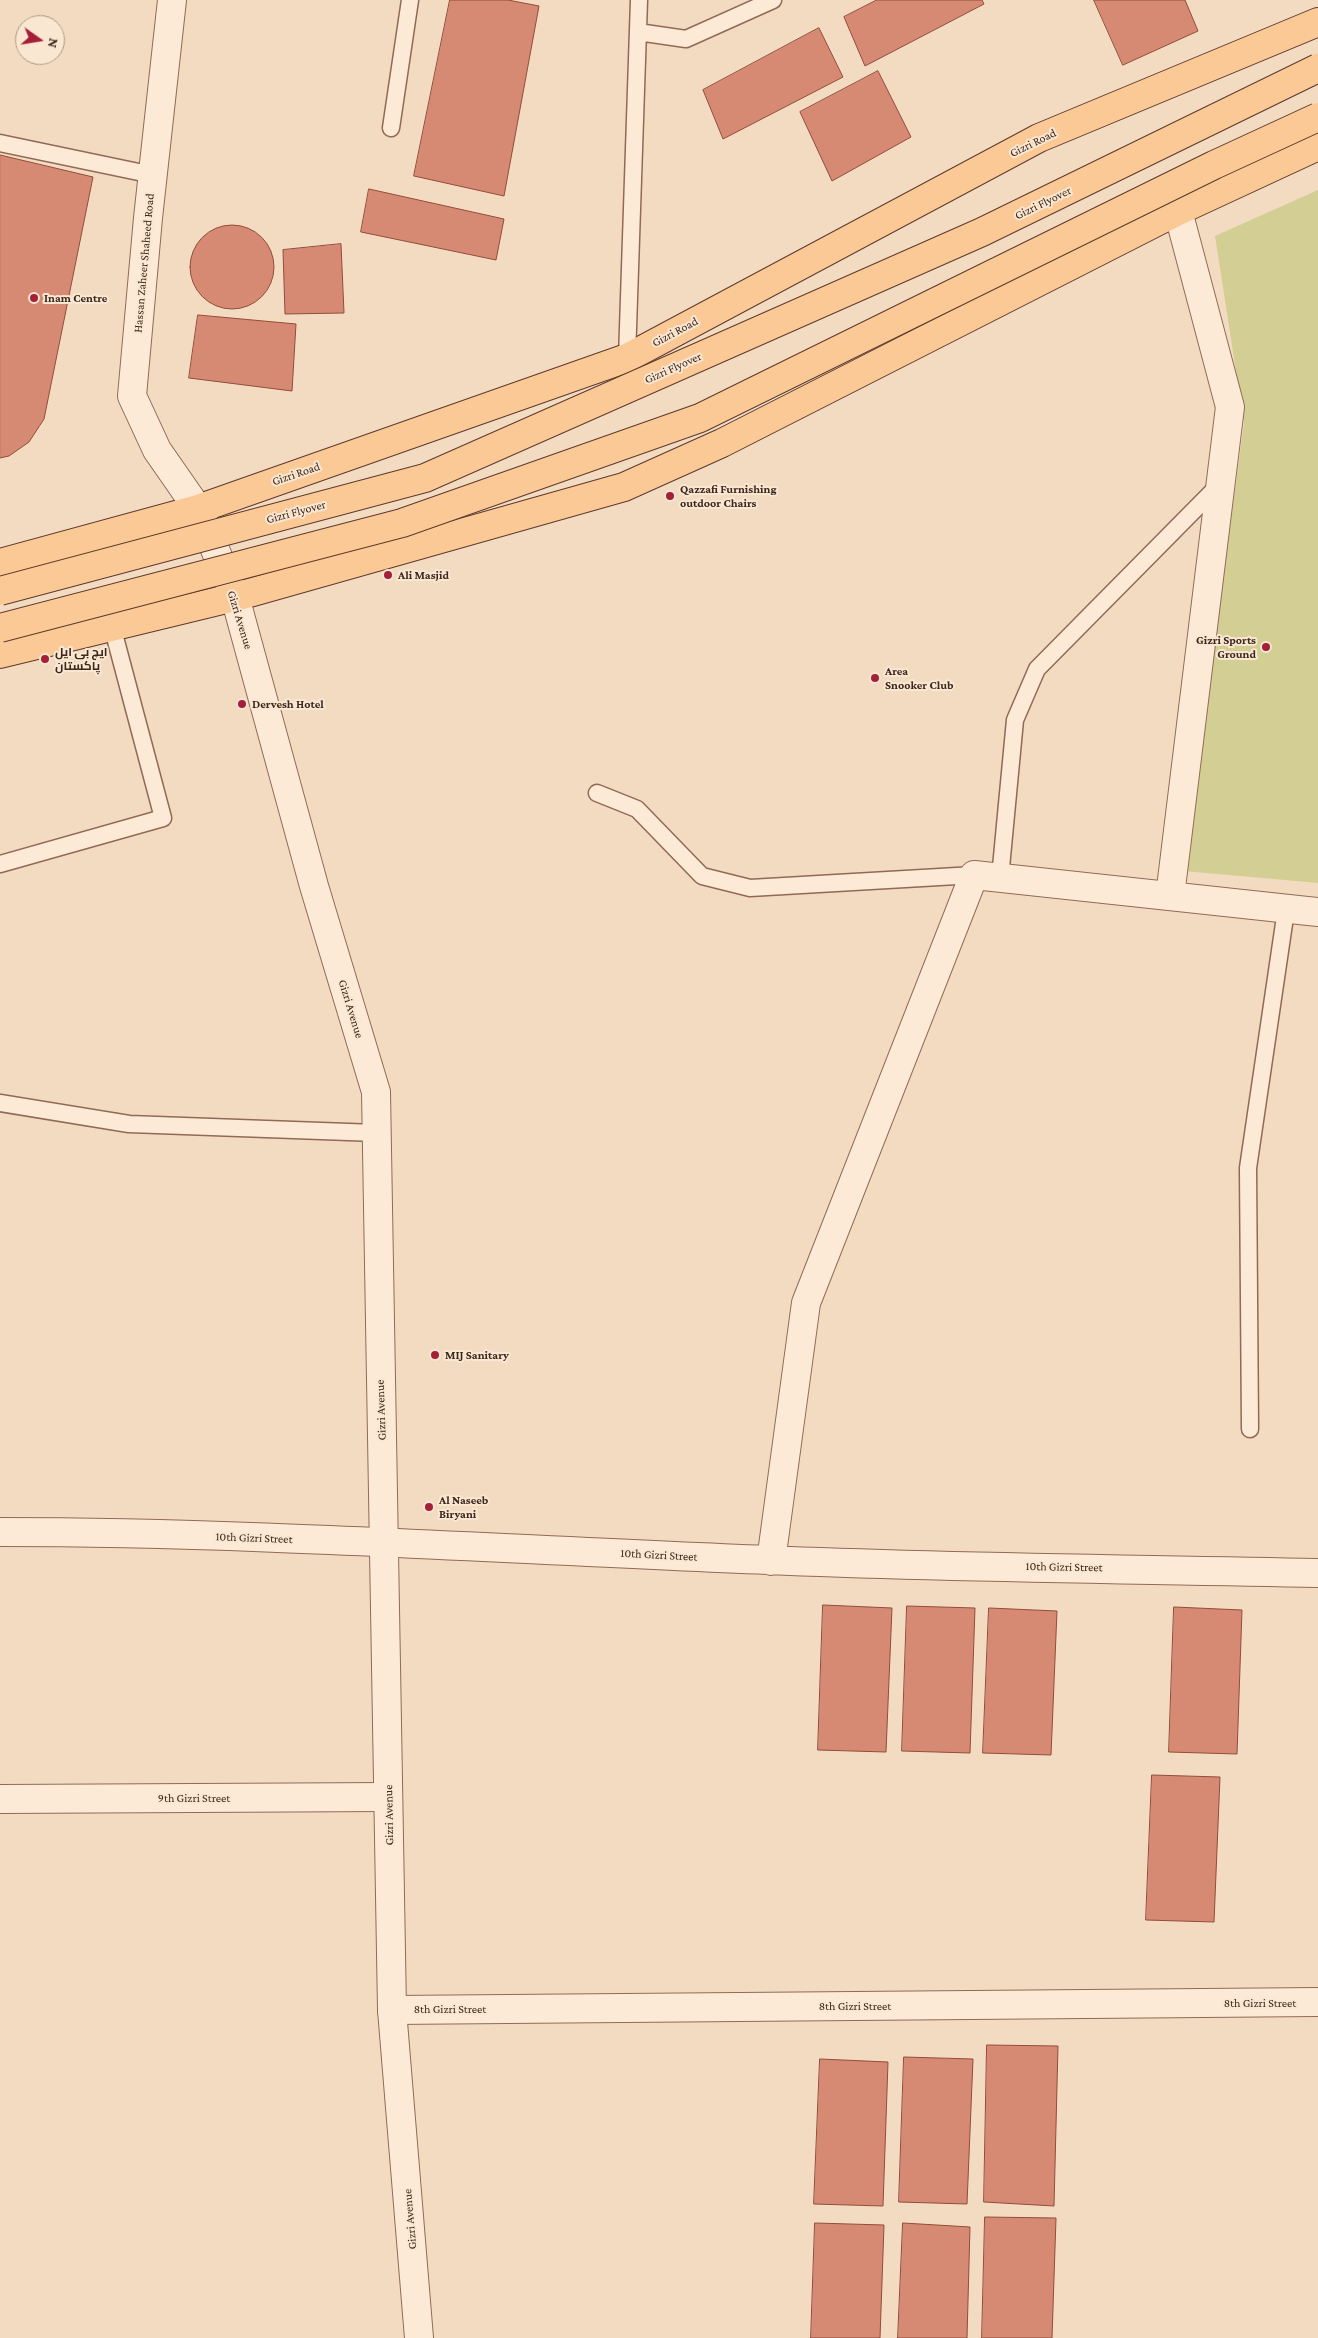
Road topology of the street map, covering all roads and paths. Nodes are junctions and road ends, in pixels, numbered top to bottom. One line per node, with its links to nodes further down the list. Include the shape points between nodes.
1 (172, 0): 12 (street, Hassan Zaheer Shaheed Road)
2 (410, 0): 9 (lane)
3 (639, 0): 6 (lane)
4 (772, 0): 6 (lane, via 686,39)
5 (1318, 22): 14 (main road, Gizri Road, via 1040,138)
6 (638, 32): 14 (lane)
7 (1318, 68): 18 (main road, Gizri Flyover, bridge, via 982,232 425,478)
8 (1318, 117): 21 (main road, bridge, via 700,418 402,522)
9 (391, 128)
10 (0, 143): 12 (lane)
11 (1318, 146): 13 (main road)
12 (152, 175): 16 (street, Hassan Zaheer Shaheed Road, via 132,396 158,450)
13 (1178, 211): 15 (street, via 1230,407); 19 (main road, via 722,443 624,487)
14 (627, 358): 16 (main road, Gizri Road)
15 (1220, 483): 26 (lane, via 1037,669 1015,720); 27 (street)
16 (198, 508): 17 (main road, Gizri Road); 19 (street, Gizri Avenue)
17 (0, 563)
18 (0, 591)
19 (235, 597): 20 (main road); 31 (street, Gizri Avenue, via 314,886 376,1092)
20 (112, 626): 22 (main road); 24 (lane, via 164,818)
21 (0, 628)
22 (0, 654)
23 (597, 793): 25 (lane, via 637,809 702,876 750,888)
24 (0, 864)
25 (974, 874): 26 (street); 35 (street, via 806,1303)
26 (1000, 878): 27 (street)
27 (1170, 896): 28 (street)
28 (1286, 910): 29 (street); 32 (lane, via 1248,1168)
29 (1318, 912)
30 (0, 1102): 31 (lane, via 129,1124)
31 (376, 1133): 34 (street, Gizri Avenue)
32 (1250, 1429)
33 (0, 1532): 34 (street, 10th Gizri Street)
34 (385, 1542): 35 (street, 10th Gizri Street); 37 (street, Gizri Avenue)
35 (770, 1560): 36 (street, 10th Gizri Street)
36 (1318, 1573)
37 (388, 1797): 38 (street, 9th Gizri Street); 40 (street, Gizri Avenue)
38 (0, 1799)
39 (1318, 2002): 40 (street, 8th Gizri Street)
40 (392, 2010): 41 (street, Gizri Avenue)
41 (419, 2338)

